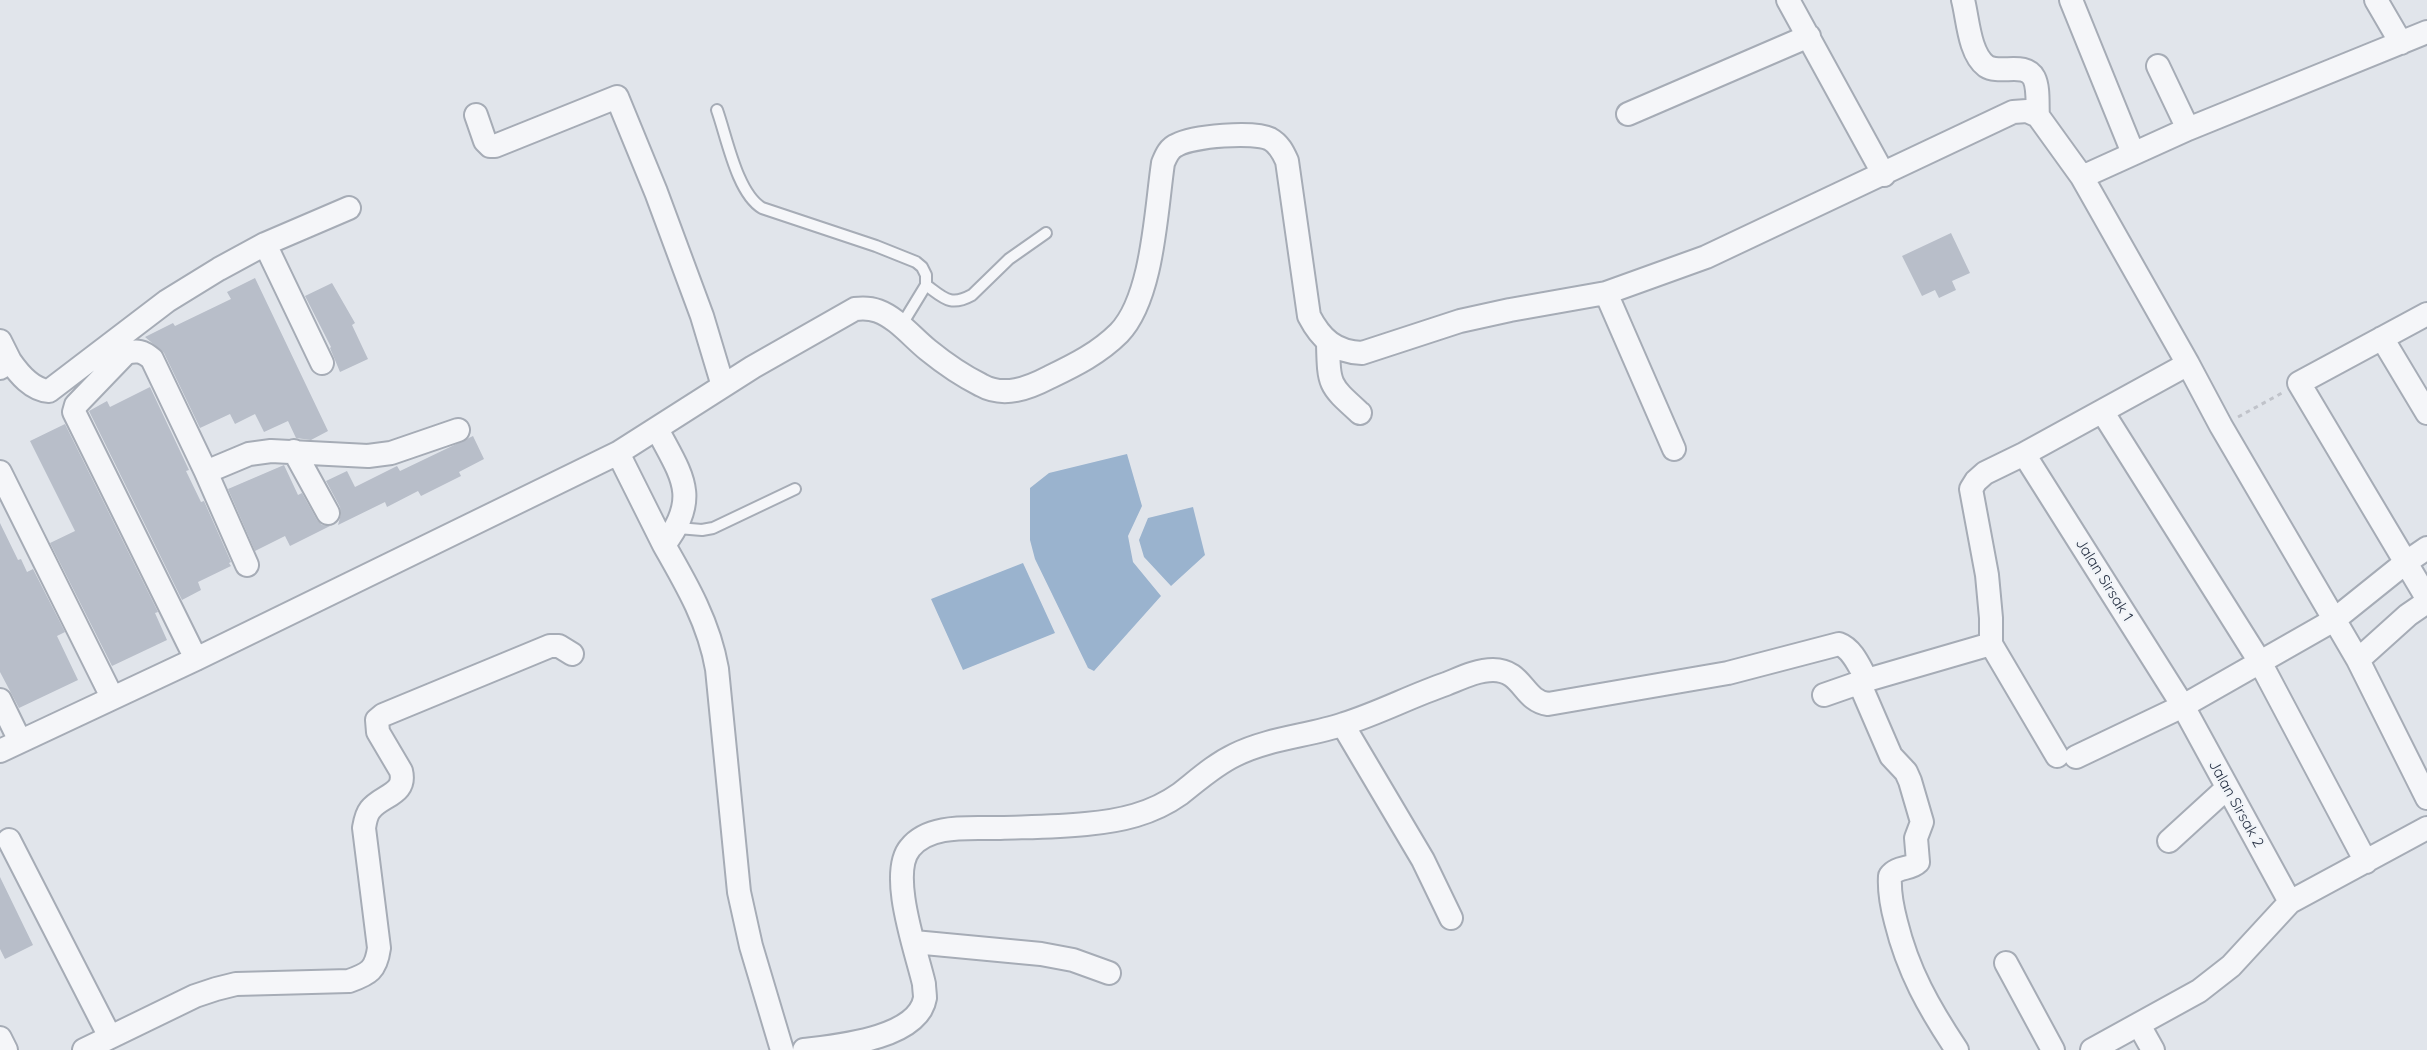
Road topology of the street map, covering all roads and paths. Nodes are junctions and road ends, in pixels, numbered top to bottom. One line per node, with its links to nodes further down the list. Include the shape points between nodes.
1 (1788, 0): 6 (street)
2 (1963, 0): 12 (street, via 1980,60 1997,70 2029,72 2034,78)
3 (2071, 0): 14 (street)
4 (2376, 0): 7 (street)
5 (2427, 32): 7 (street)
6 (1809, 36): 11 (street); 15 (street)
7 (2401, 43): 13 (street)
8 (2158, 66): 13 (street)
9 (717, 110): 20 (lane, via 744,189 755,204 916,262 926,275)
10 (476, 114): 31 (street, via 487,144 495,146 617,97 702,316)
11 (1628, 114)
12 (2038, 116): 15 (street, via 2027,111 2013,112); 16 (street)
13 (2188, 129): 14 (street)
14 (2133, 153): 16 (street)
15 (1884, 175): 21 (street, via 1706,257)
16 (2082, 177): 29 (street)
17 (349, 208): 19 (street)
18 (1046, 233): 20 (lane, via 961,301 949,301)
19 (265, 244): 27 (street); 28 (street, via 167,300 49,391)
20 (926, 285): 23 (lane)
21 (1606, 294): 26 (street, via 1460,321 1362,353); 38 (street)
22 (2427, 314): 24 (street)
23 (900, 326): 26 (street, via 957,371 998,391 1017,391 1037,384 1084,360 1120,332 1143,287 1167,153 1187,141 1254,135 1280,147 1287,161 1305,299 1318,332); 31 (street, via 878,310 855,309)
24 (2382, 338): 30 (street); 34 (street)
25 (0, 341): 28 (street)
26 (1328, 344): 33 (street, via 1331,385)
27 (322, 363)
28 (5, 364)
29 (2188, 364): 32 (street); 35 (street)
30 (2299, 383): 35 (path); 48 (street)
31 (723, 386): 36 (street)
32 (2102, 411): 41 (street); 57 (street)
33 (1360, 413)
34 (2427, 413)
35 (2221, 426): 52 (street)
36 (657, 429): 40 (street); 46 (street, via 686,495 685,508)
37 (458, 430): 39 (street, via 391,453 368,456)
38 (1674, 449)
39 (294, 451): 43 (street, via 249,454); 45 (street)
40 (618, 453): 46 (street); 55 (street)
41 (2024, 454): 53 (street, via 1985,473 1971,489 1987,576); 62 (street, Jalan Sirsak 1)
42 (0, 472): 60 (street)
43 (206, 472): 49 (street); 55 (street, via 152,358 144,352 126,353 76,405 75,416)
44 (795, 489): 46 (lane, via 713,528)
45 (328, 513)
46 (671, 536): 81 (street, via 713,648 739,892)
47 (2427, 548): 48 (street)
48 (2406, 563): 50 (street); 52 (street)
49 (247, 565)
50 (2427, 598)
51 (2427, 602): 56 (street)
52 (2334, 620): 56 (street); 57 (street)
53 (1991, 644): 58 (street); 62 (street, via 2067,757)
54 (572, 654): 77 (street, via 559,646 550,646 377,720 378,732 402,779 397,790 371,809 364,828 380,948 377,964 365,975 349,981 236,984 195,996)
55 (196, 659): 60 (street)
56 (2358, 660): 66 (street)
57 (2260, 662): 62 (street); 70 (street)
58 (1863, 681): 59 (street); 63 (street, via 1850,652 1839,644 1728,673 1548,704 1533,698 1507,672 1481,671); 83 (street, via 1891,756 1908,776 1922,822 1916,838 1918,862 1890,876 1892,908 1903,951 1919,989)
59 (1824, 695)
60 (112, 697): 64 (street)
61 (0, 700): 64 (street)
62 (2183, 706): 65 (street, Jalan Sirsak 2)
63 (1343, 725): 72 (street, via 1423,860); 73 (street, via 1235,755 1206,772 1179,795 1147,812 1118,820 1083,825 960,828 923,837 909,848 902,865 901,885)
64 (10, 746)
65 (2227, 788): 69 (street); 71 (street, Jalan Sirsak 2)
66 (2427, 798)
67 (2427, 828): 70 (street)
68 (9, 840): 77 (street)
69 (2169, 841)
70 (2366, 862): 71 (street)
71 (2290, 902): 76 (street, via 2231,966 2199,991)
72 (1451, 918)
73 (914, 942): 75 (street, via 1041,954); 82 (street, via 925,999 908,1023 863,1041)
74 (2006, 963): 84 (street)
75 (1109, 973)
76 (2139, 1024): 85 (street); 86 (street)
77 (110, 1037): 80 (street)
78 (0, 1038): 79 (street)
79 (6, 1050)
80 (84, 1050)
81 (782, 1050)
82 (804, 1050)
83 (1957, 1050)
84 (2053, 1050)
85 (2092, 1050)
86 (2153, 1050)

